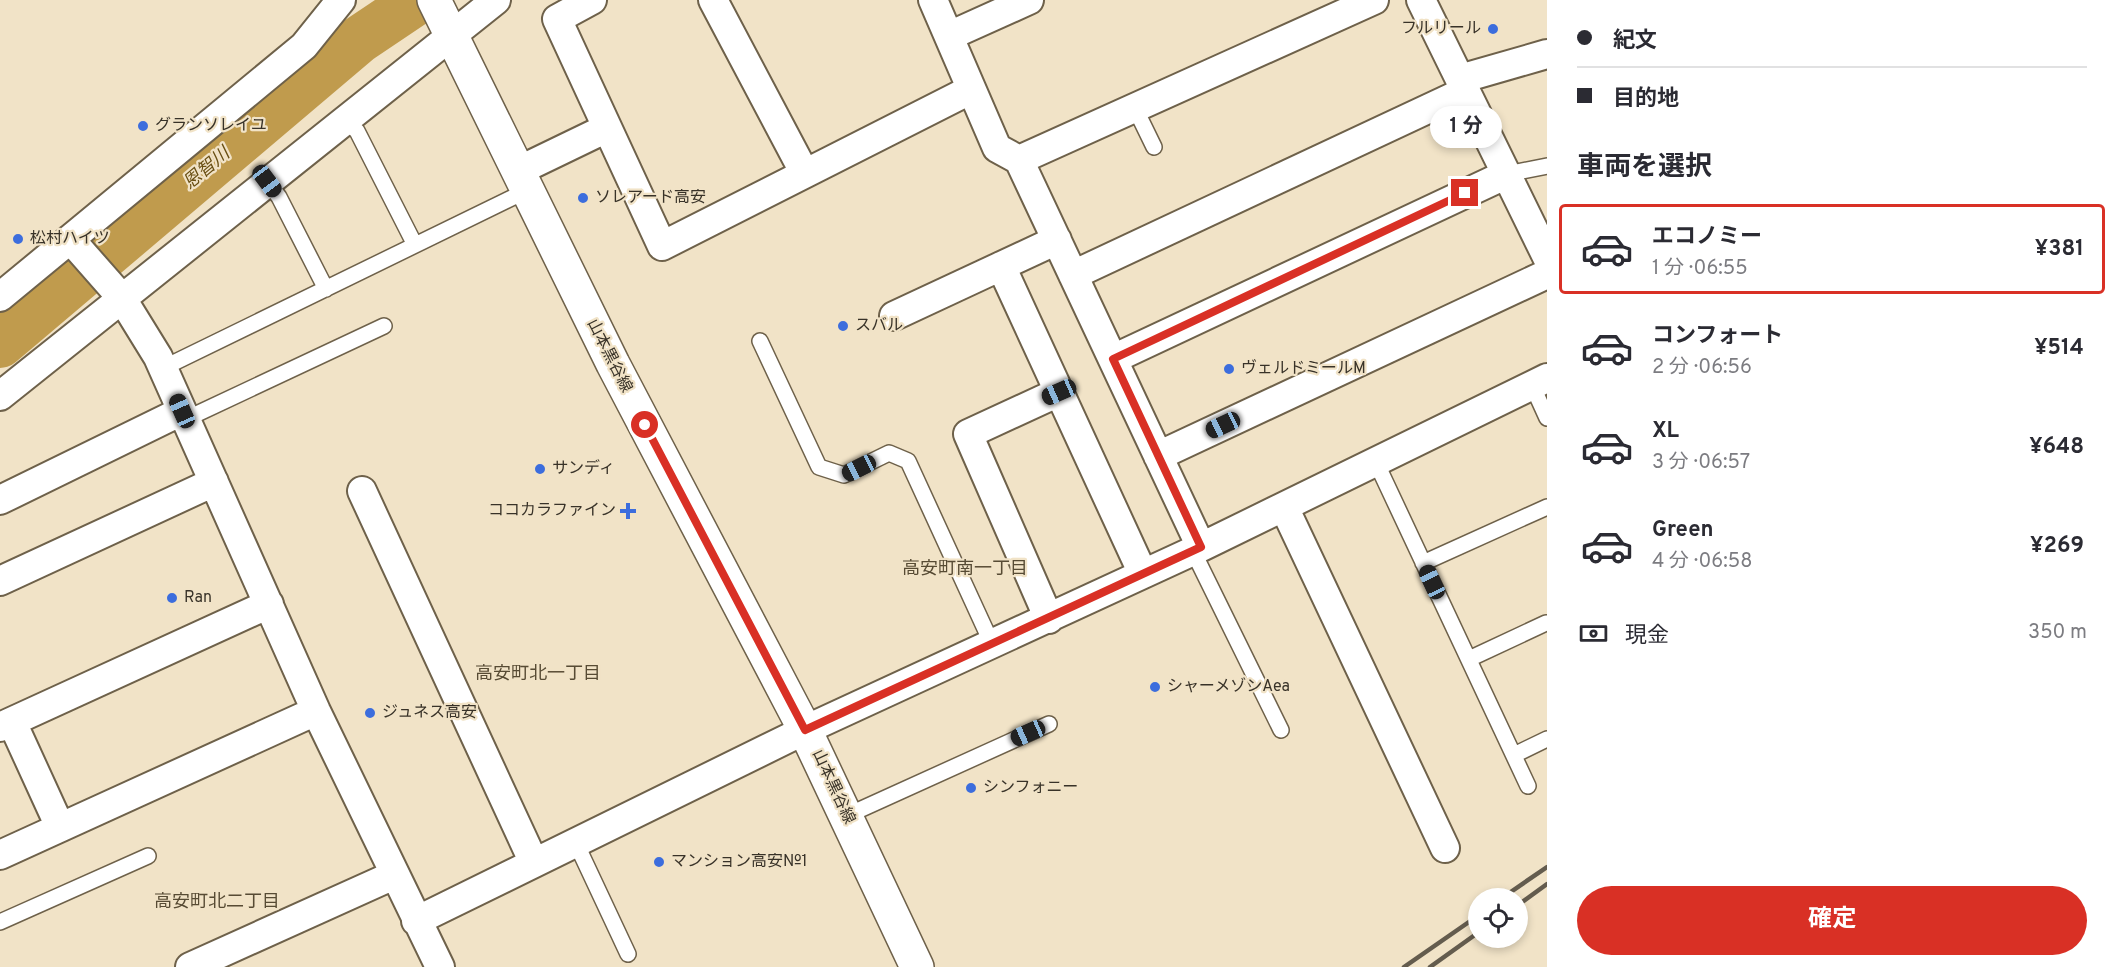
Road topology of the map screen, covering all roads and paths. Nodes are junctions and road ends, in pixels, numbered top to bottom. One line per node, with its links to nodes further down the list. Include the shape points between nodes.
1 (341, 0): 24 (street, via 304,46)
2 (496, 0): 9 (street)
3 (592, 0): 16 (street, via 557,19)
4 (713, 0): 20 (street)
5 (933, 0): 10 (street)
6 (1029, 0): 10 (street)
7 (1374, 0): 14 (street)
8 (1421, 0): 12 (street)
9 (443, 18): 15 (street); 23 (main road, 山本黒谷線)
10 (948, 36): 13 (street)
11 (1547, 54): 12 (street)
12 (1463, 85): 21 (street); 30 (street)
13 (970, 90): 18 (street, via 998,148); 20 (street)
14 (1136, 108): 17 (lane); 18 (street)
15 (344, 120): 22 (street); 26 (lane, via 357,131)
16 (608, 128): 20 (street, via 662,246); 23 (street)
17 (1154, 147)
18 (1019, 160): 25 (street)
19 (1547, 166): 21 (lane)
20 (804, 172)
21 (1507, 174): 27 (street); 37 (street)
22 (267, 181): 31 (lane); 33 (street)
23 (523, 181): 26 (lane); 63 (main road, 山本黒谷線, via 613,364)
24 (70, 239): 32 (street); 33 (street)
25 (1057, 240): 28 (street); 30 (street)
26 (415, 245): 31 (lane)
27 (1547, 257)
28 (1001, 266): 34 (street); 40 (street)
29 (1547, 274): 44 (street)
30 (1073, 275): 37 (street)
31 (326, 289): 38 (lane)
32 (0, 297)
33 (121, 297): 38 (street); 41 (street)
34 (894, 316)
35 (384, 326): 42 (lane)
36 (760, 341): 58 (lane, via 819,467 844,475 889,453 908,461)
37 (1113, 359): 44 (street)
38 (163, 368): 42 (street)
39 (1539, 382): 43 (lane); 45 (street)
40 (1059, 392): 53 (street); 56 (street, via 968,434)
41 (0, 396)
42 (184, 415): 46 (street); 48 (street)
43 (1547, 418)
44 (1158, 456): 51 (street)
45 (1376, 462): 49 (street); 52 (lane)
46 (214, 482): 54 (street); 55 (street)
47 (362, 491): 74 (street)
48 (0, 500)
49 (1284, 507): 51 (street); 71 (street)
50 (1547, 507): 52 (lane)
51 (1197, 549): 53 (street); 64 (lane)
52 (1423, 563): 59 (lane)
53 (1143, 574): 56 (street)
54 (0, 581)
55 (268, 604): 60 (street); 61 (street)
56 (1049, 619): 58 (street)
57 (1546, 623): 59 (lane)
58 (992, 644): 63 (street)
59 (1469, 659): 66 (lane)
60 (316, 711): 69 (street); 75 (street)
61 (6, 724): 69 (street)
62 (1048, 724): 68 (lane)
63 (805, 730): 68 (main road, 山本黒谷線); 70 (street)
64 (1281, 730)
65 (1547, 739): 66 (lane)
66 (1514, 755): 67 (lane)
67 (1528, 786)
68 (846, 816): 81 (main road, 山本黒谷線)
69 (60, 827): 72 (street)
70 (576, 843): 74 (street); 78 (lane)
71 (1445, 848)
72 (0, 855)
73 (148, 856): 77 (lane)
74 (534, 863): 76 (street)
75 (394, 875): 76 (street); 79 (street)
76 (416, 921): 80 (street)
77 (0, 922)
78 (628, 954)
79 (190, 967)
80 (440, 967)
81 (917, 967)

